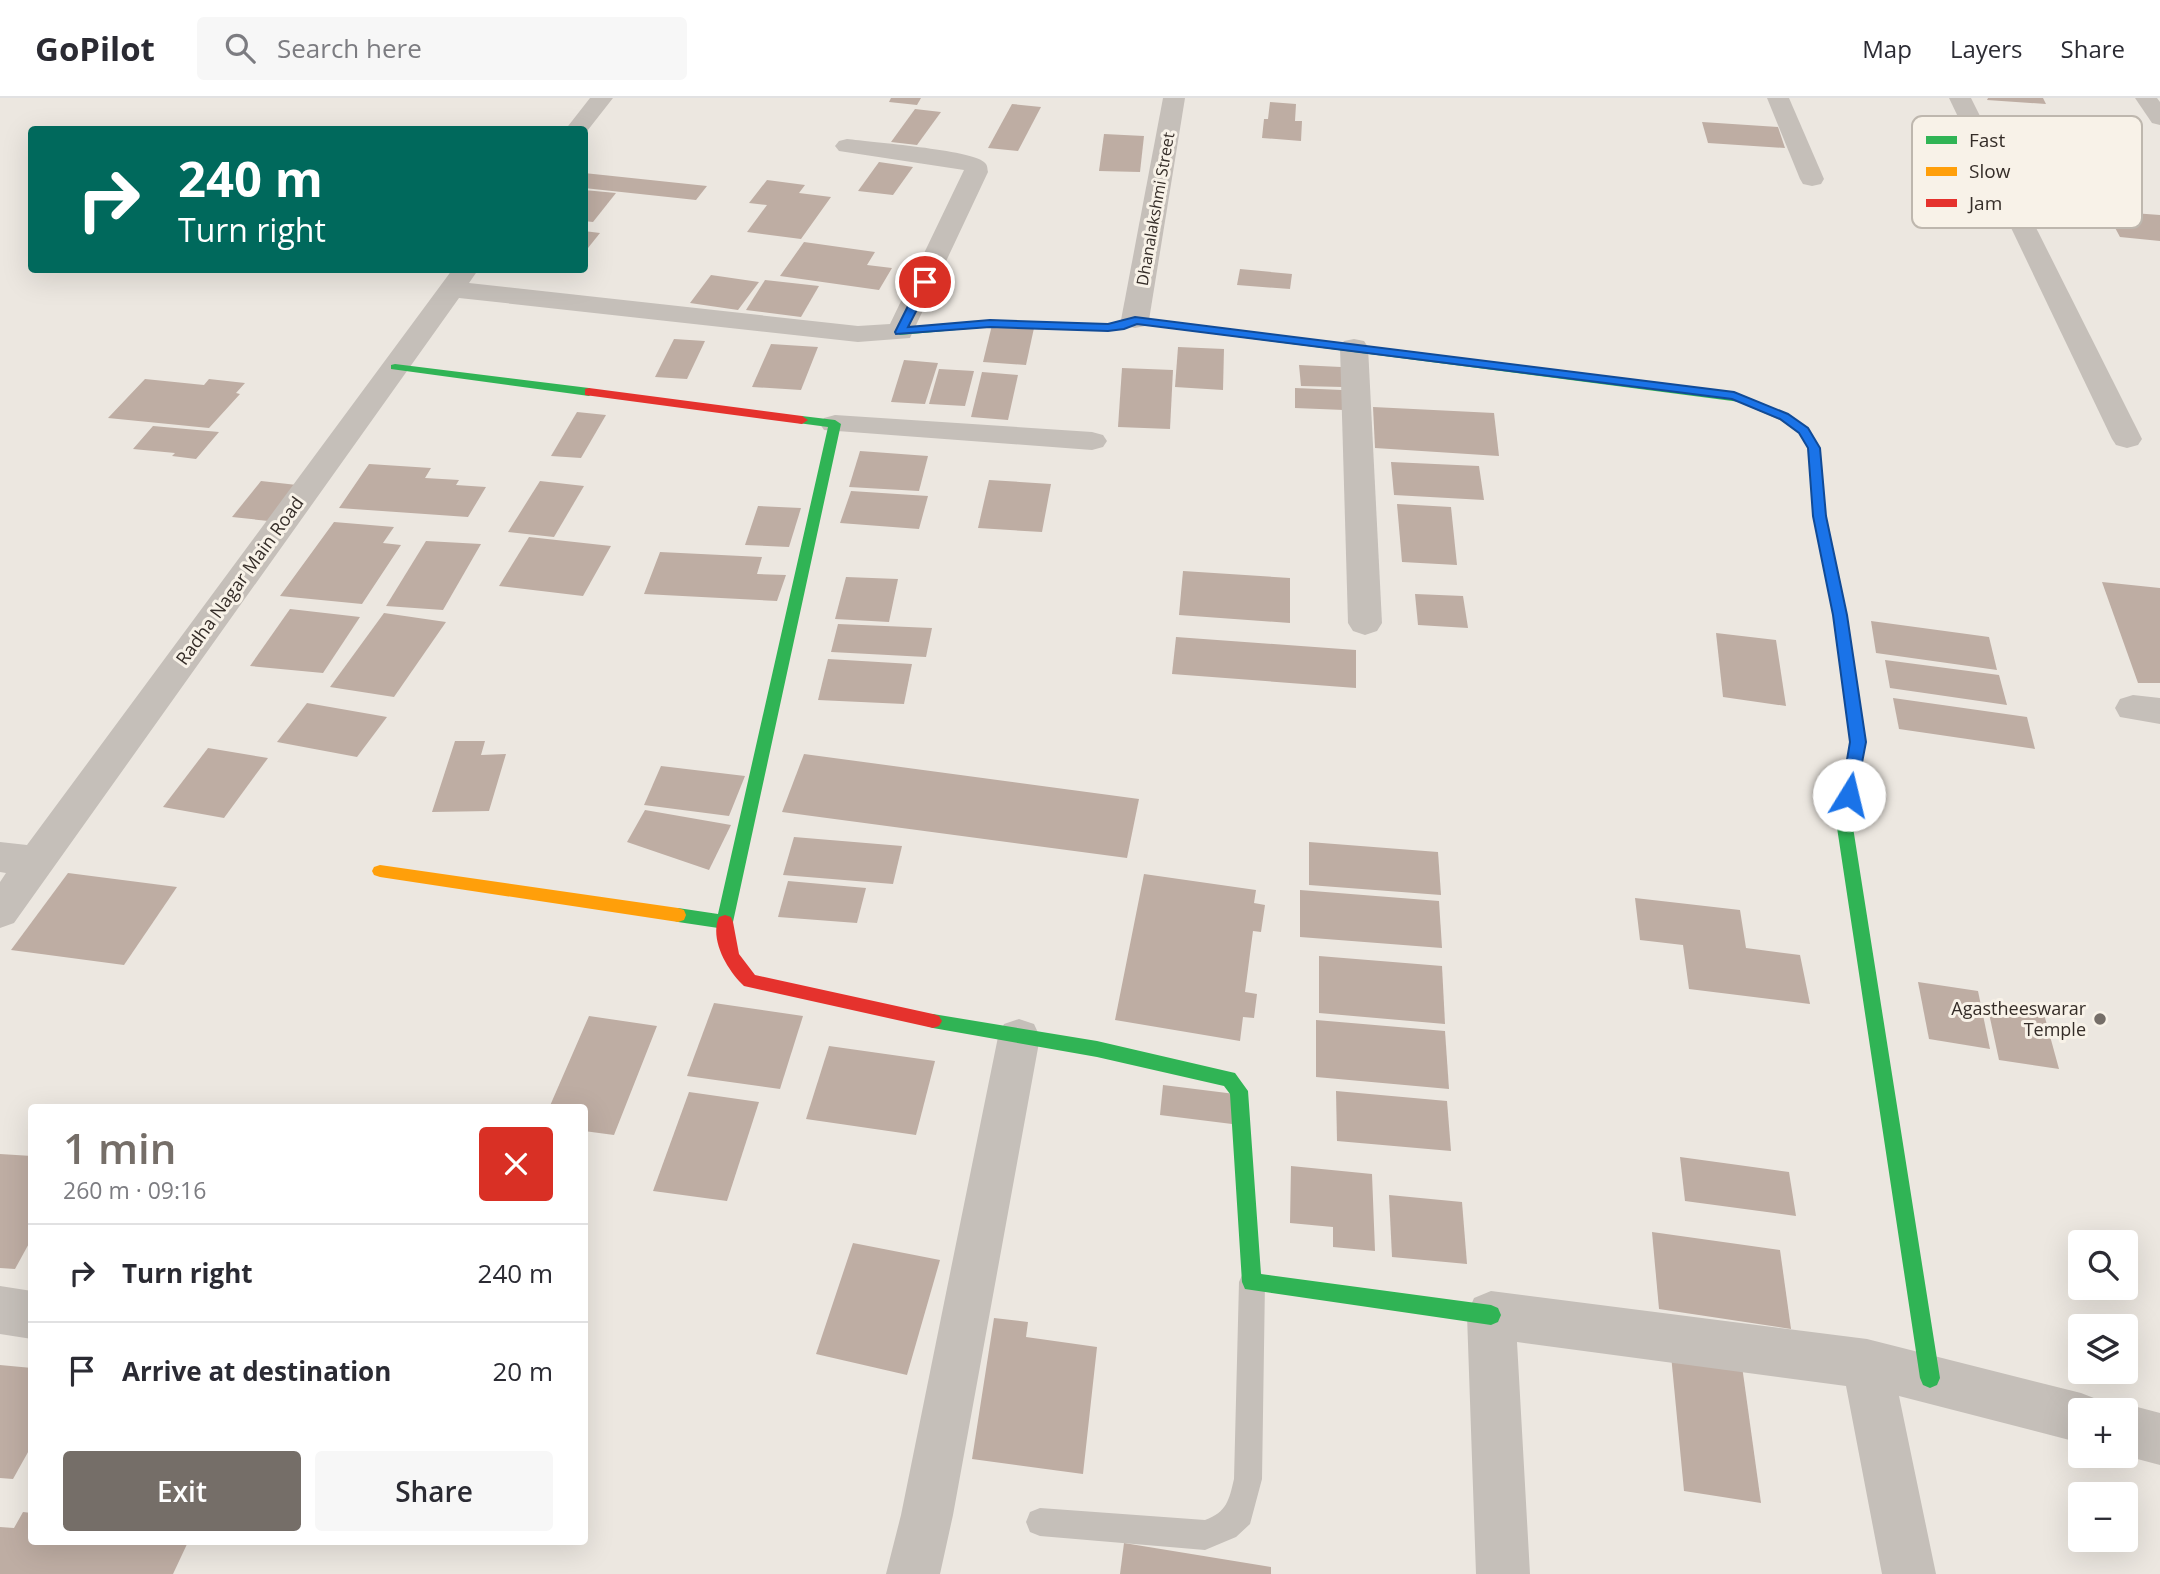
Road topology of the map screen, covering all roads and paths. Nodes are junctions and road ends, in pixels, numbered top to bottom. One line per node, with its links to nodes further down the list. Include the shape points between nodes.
1 (602, 98): 8 (street)
2 (1174, 98): 13 (street, Dhanalakshmi Street)
3 (1779, 98): 10 (street)
4 (1959, 98): 6 (street)
5 (2146, 98): 7 (street)
6 (1968, 116)
7 (2160, 118)
8 (579, 126)
9 (847, 146): 14 (street, via 975,166 950,232)
10 (1812, 179)
11 (2023, 228): 18 (street)
12 (458, 279): 14 (street, via 858,334); 16 (street, Radha Nagar Main Road)
13 (1135, 320): 14 (street, via 1108,327 990,324); 15 (street)
14 (900, 332)
15 (1354, 347): 20 (street); 31 (street, via 1734,396 1804,430 1814,448 1819,516 1840,615 1858,742 1844,821)
16 (395, 367): 17 (street); 21 (street, Radha Nagar Main Road)
17 (835, 424): 19 (street); 24 (street)
18 (2127, 439)
19 (1091, 441)
20 (1366, 622)
21 (18, 859): 23 (street, Radha Nagar Main Road)
22 (380, 871): 24 (street)
23 (0, 912)
24 (724, 922): 25 (street, via 726,949 736,969 750,981)
25 (1019, 1037): 26 (street, via 1219,1076 1238,1087); 36 (street)
26 (1252, 1282): 29 (street); 35 (lane, via 1248,1479 1240,1514 1226,1527 1205,1535)
27 (0, 1310): 28 (street)
28 (28, 1314)
29 (1491, 1315): 30 (street); 37 (street)
30 (1867, 1364): 31 (street); 38 (street)
31 (1930, 1378): 32 (street)
32 (2068, 1415)
33 (2138, 1433): 34 (street)
34 (2160, 1438)
35 (1040, 1522)
36 (914, 1574)
37 (1503, 1574)
38 (1909, 1574)

